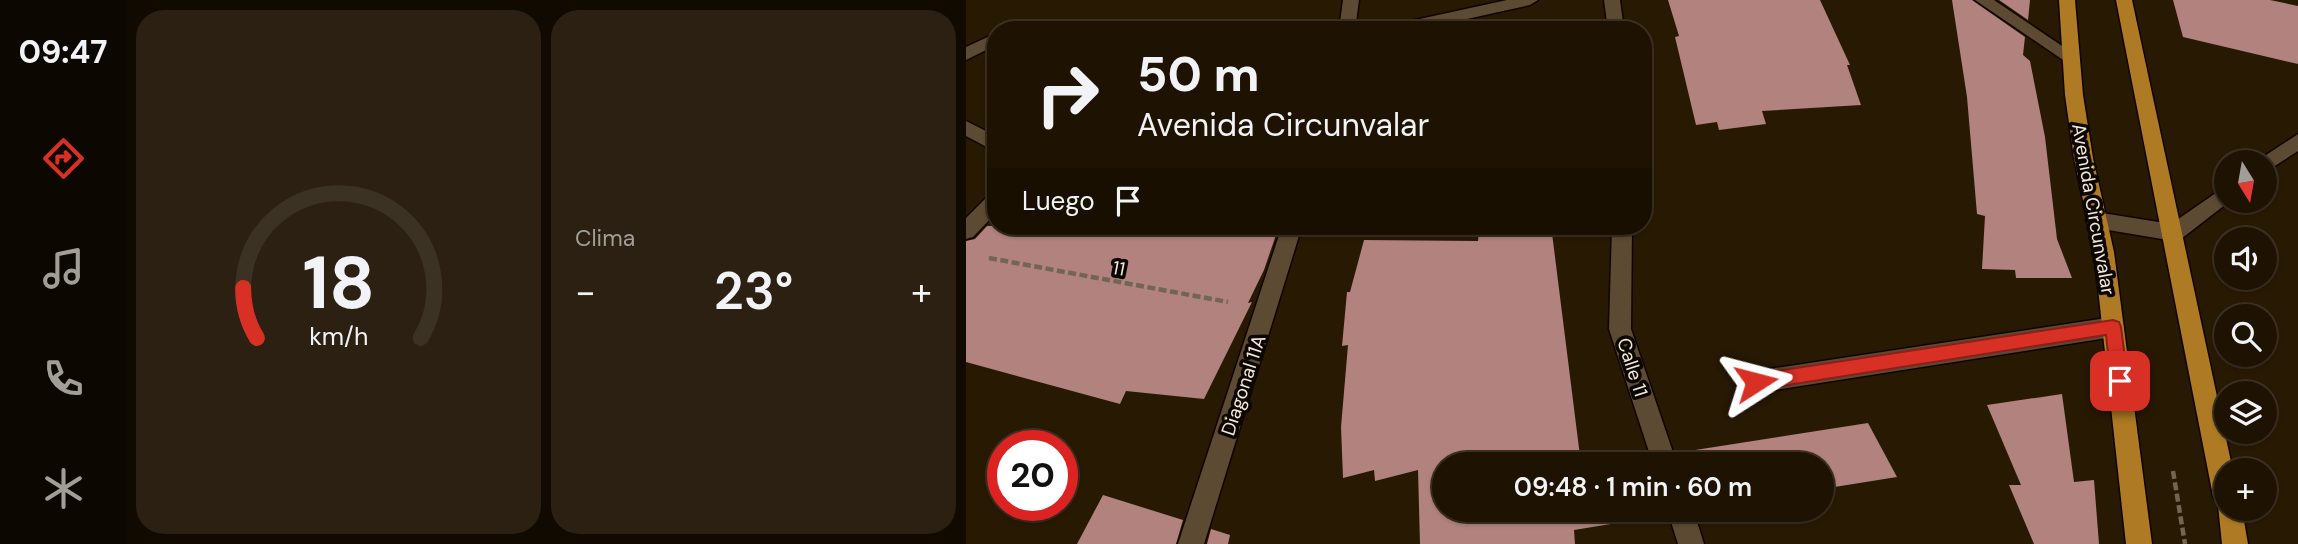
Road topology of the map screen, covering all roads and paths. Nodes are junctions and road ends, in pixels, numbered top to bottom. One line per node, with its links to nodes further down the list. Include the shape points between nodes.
1 (1351, 0): 7 (street)
2 (1530, 0): 8 (street)
3 (1612, 0): 9 (street)
4 (1983, 0): 12 (street)
5 (2067, 0): 12 (main road, Avenida Circunvalar)
6 (2124, 0): 23 (main road)
7 (1348, 21)
8 (1433, 21)
9 (1615, 21)
10 (987, 43): 11 (street)
11 (966, 54)
12 (2068, 56): 21 (main road, Avenida Circunvalar)
13 (966, 128): 14 (street)
14 (987, 140)
15 (2298, 141): 16 (street)
16 (2281, 154): 17 (street); 18 (street)
17 (2277, 157)
18 (2298, 163)
19 (2214, 203): 23 (street)
20 (987, 209): 22 (street)
21 (2096, 220): 23 (street); 28 (main road, Avenida Circunvalar)
22 (966, 231)
23 (2174, 233): 31 (main road)
24 (1289, 235): 27 (street, Diagonal 11A)
25 (1622, 235): 30 (street, Calle 11, via 1620,329)
26 (980, 256): 27 (path, 11)
27 (1267, 310): 34 (street, Diagonal 11A)
28 (2113, 327): 29 (street); 36 (main road, Avenida Circunvalar)
29 (1756, 382)
30 (1661, 452)
31 (2218, 458)
32 (2231, 521): 37 (main road)
33 (1684, 522): 35 (street)
34 (1191, 544)
35 (1691, 544)
36 (2139, 544)
37 (2235, 544)

